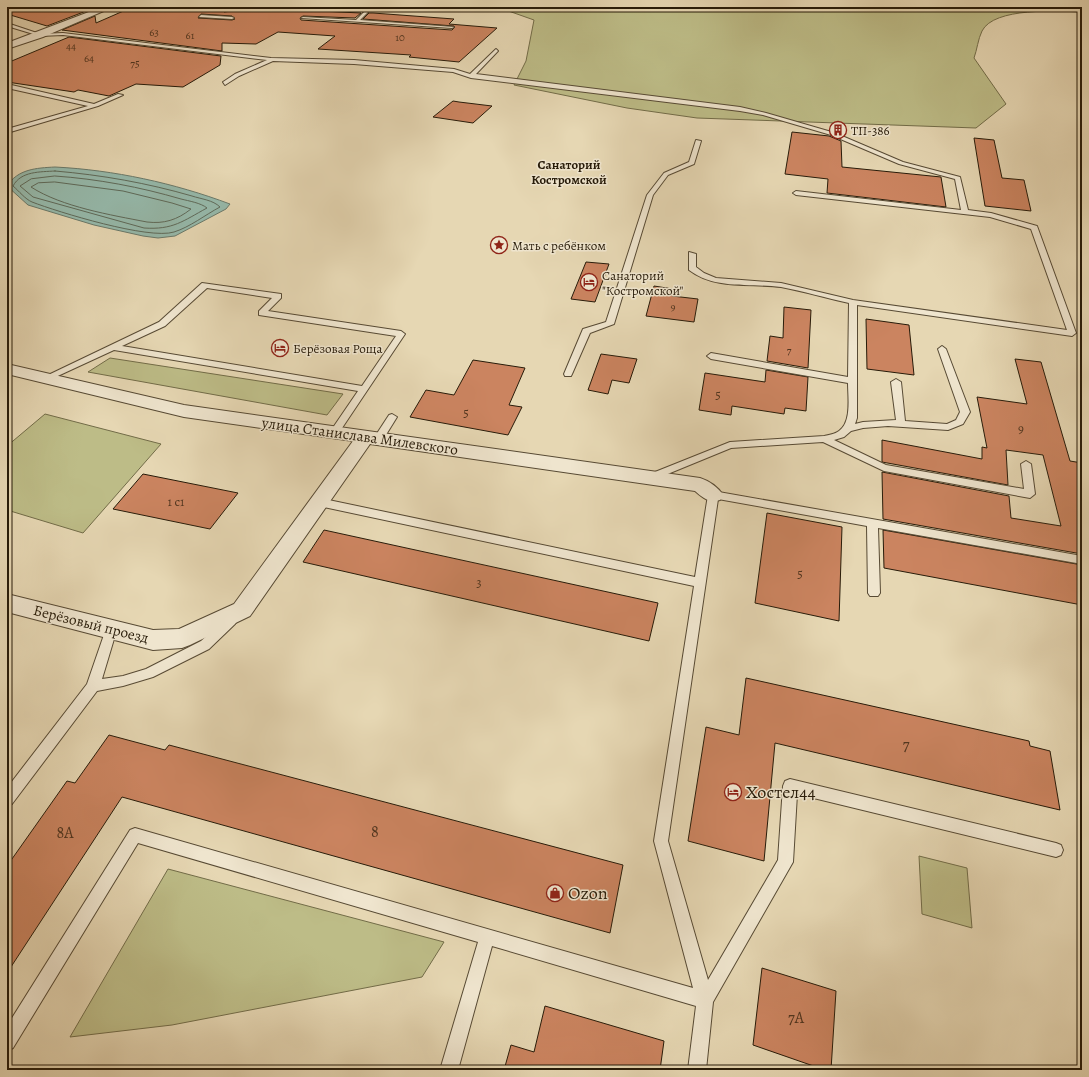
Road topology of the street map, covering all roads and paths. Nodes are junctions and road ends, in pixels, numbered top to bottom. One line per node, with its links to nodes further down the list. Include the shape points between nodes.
1 (109, 7): 13 (street)
2 (229, 7): 5 (lane)
3 (252, 7): 5 (lane)
4 (365, 7): 10 (lane, via 367,11)
5 (224, 10): 7 (lane)
6 (201, 16): 7 (lane)
7 (213, 17): 8 (lane)
8 (232, 18)
9 (303, 18): 10 (lane)
10 (357, 21): 12 (lane)
11 (7, 24): 13 (lane)
12 (452, 27)
13 (40, 35): 14 (street); 16 (lane, via 63,34)
14 (7, 46)
15 (496, 50): 17 (lane)
16 (271, 60): 17 (lane, via 354,62 454,71); 18 (lane, via 237,75)
17 (471, 76): 25 (lane, via 764,114 833,134 902,163 958,178)
18 (226, 83)
19 (7, 86): 21 (lane)
20 (120, 95): 21 (lane)
21 (96, 105): 22 (lane)
22 (7, 131)
23 (698, 141): 32 (lane, via 692,163 666,174 650,195 610,324 586,331)
24 (796, 193): 25 (lane)
25 (965, 212): 27 (lane, via 991,215 1034,228 1072,334)
26 (692, 254): 27 (lane, via 692,268 701,275 715,280 781,285)
27 (853, 302): 34 (lane)
28 (113, 347): 33 (lane); 36 (lane); 36 (lane, via 162,324 205,285 278,296 262,313 401,334)
29 (942, 349): 38 (lane, via 965,412 960,422 948,427)
30 (711, 356): 34 (lane)
31 (7, 369): 33 (street, улица Станислава Милевского)
32 (568, 374)
33 (46, 378): 40 (street, улица Станислава Милевского, via 184,411)
34 (853, 381): 39 (lane, via 852,418)
35 (896, 382): 38 (lane)
36 (364, 389): 40 (lane)
37 (392, 417): 41 (lane)
38 (901, 424): 39 (lane, via 888,423)
39 (848, 429): 42 (lane, via 841,436)
40 (335, 432): 41 (street, улица Станислава Милевского)
41 (373, 437): 44 (street, улица Станислава Милевского); 46 (street)
42 (824, 439): 43 (lane, via 884,468 1030,494); 44 (lane, via 730,445)
43 (1026, 464)
44 (649, 478): 45 (street, улица Станислава Милевского, via 700,485)
45 (714, 495): 47 (lane); 49 (lane)
46 (319, 502): 49 (lane); 52 (street)
47 (872, 523): 48 (lane); 50 (lane)
48 (1082, 560)
49 (700, 583): 58 (lane, via 661,841)
50 (874, 593)
51 (7, 603): 53 (street, Берёзовый проезд)
52 (242, 610): 53 (street, Берёзовый проезд, via 182,638 153,640); 54 (lane, via 205,645 149,673 123,682)
53 (111, 629): 54 (lane)
54 (93, 686): 55 (lane)
55 (7, 799)
56 (1056, 850): 58 (lane, via 790,786 785,862)
57 (487, 937): 58 (lane); 59 (lane, via 135,835); 60 (lane)
58 (705, 1000): 61 (lane)
59 (7, 1042)
60 (449, 1070)
61 (697, 1070)

